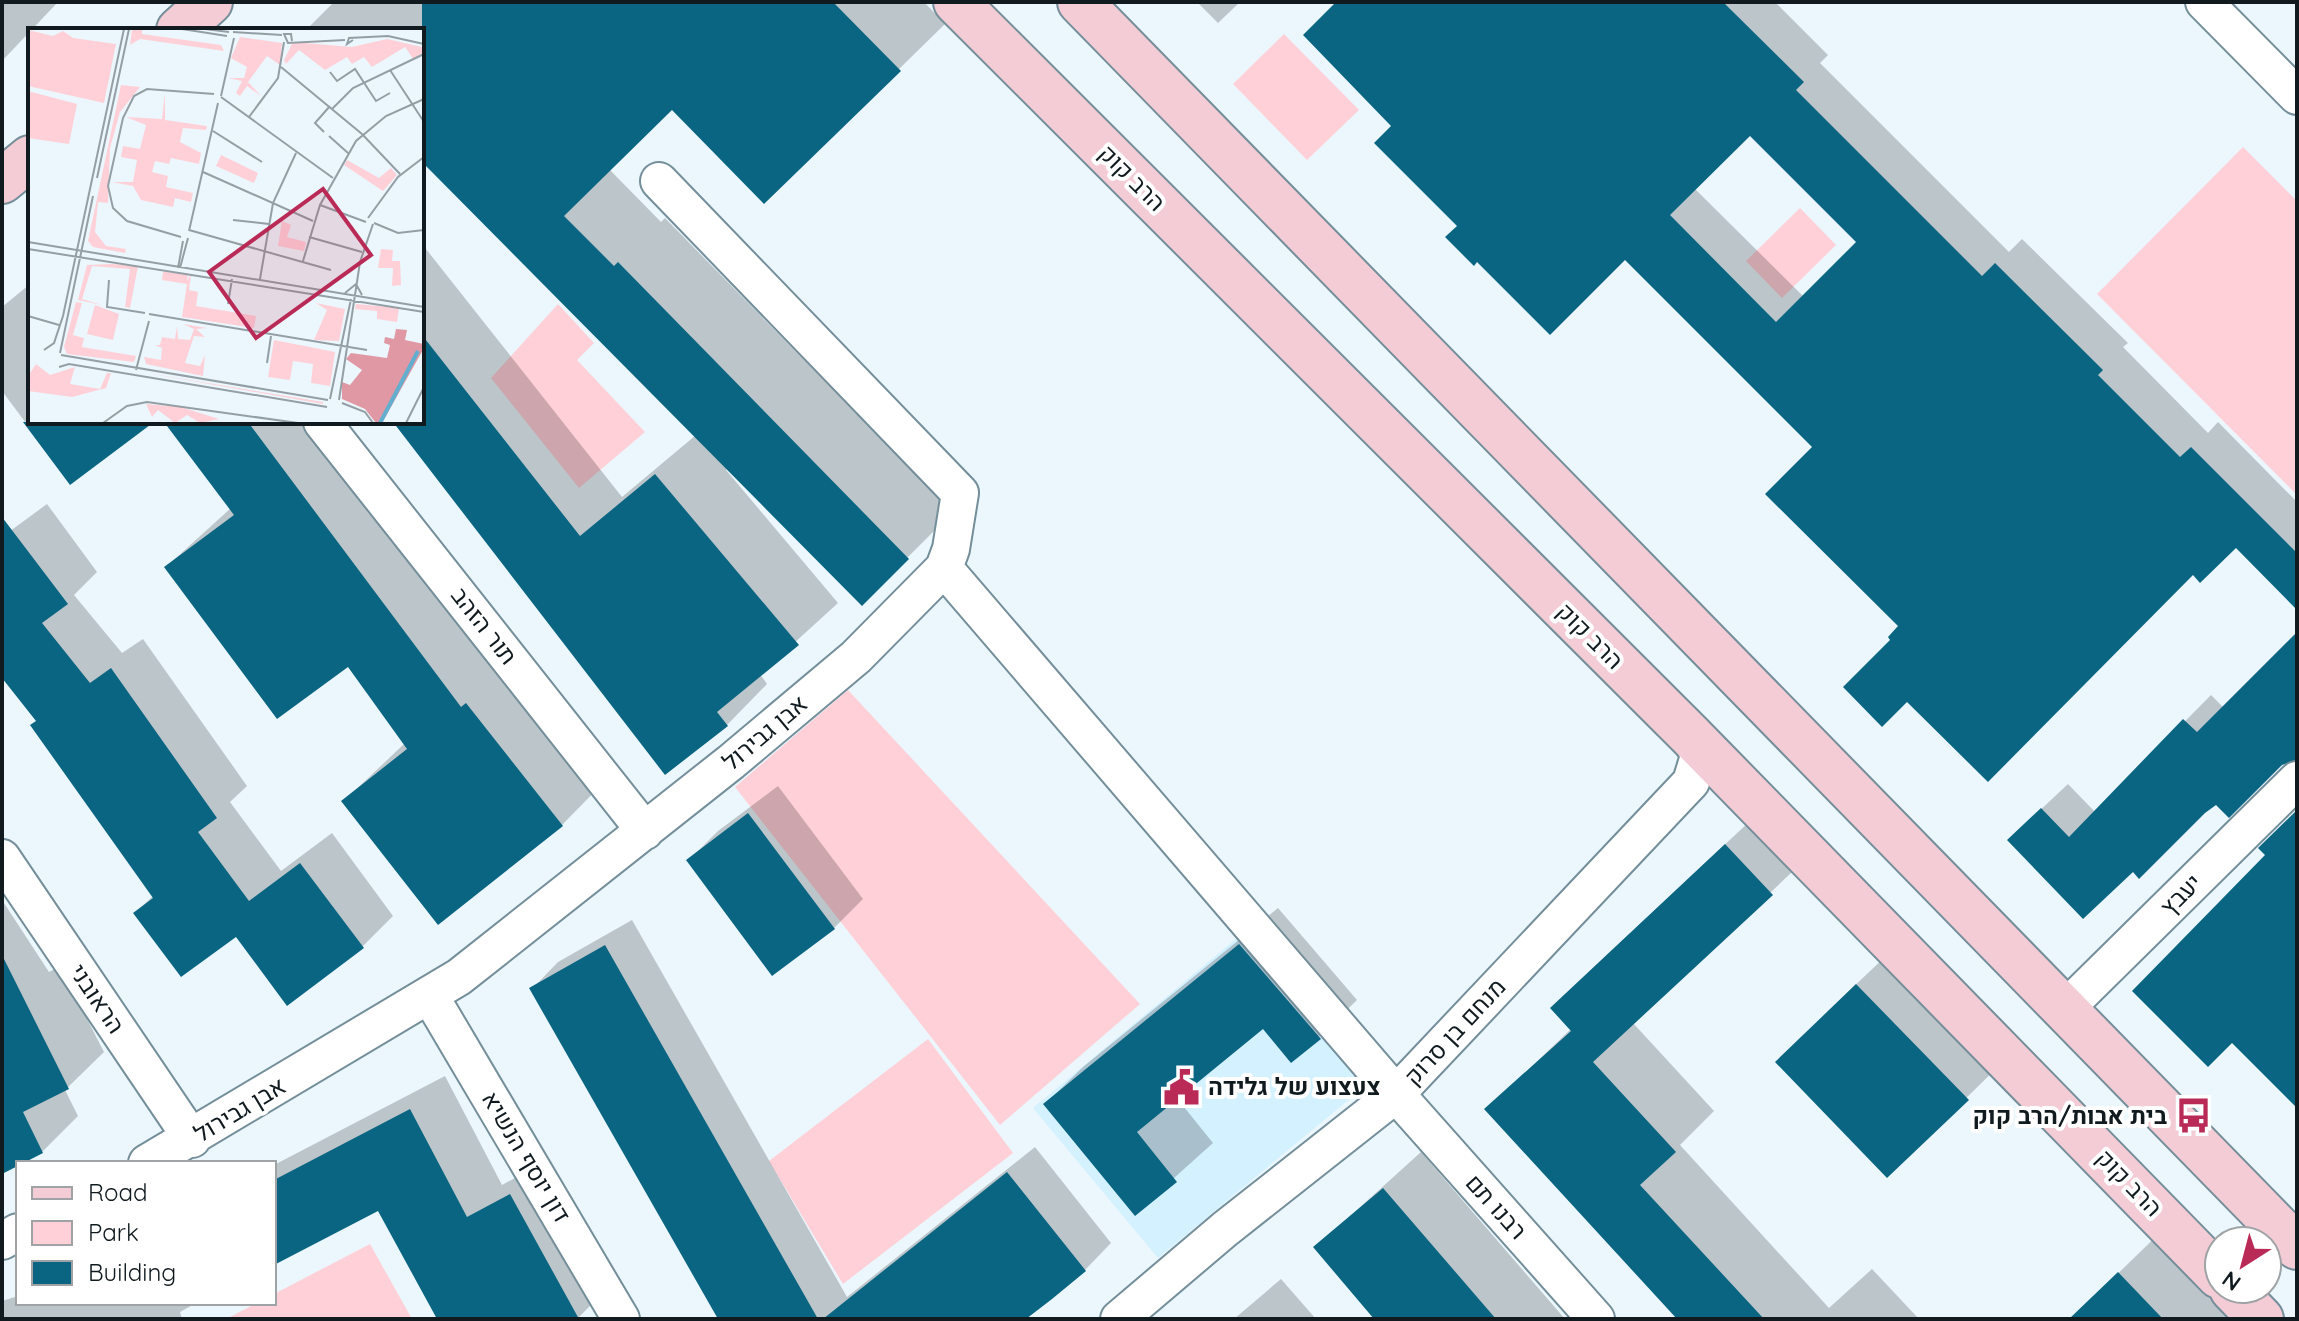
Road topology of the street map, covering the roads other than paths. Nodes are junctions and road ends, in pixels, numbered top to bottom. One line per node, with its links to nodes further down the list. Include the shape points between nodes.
1 (210, 2): 5 (main road)
2 (956, 2): 12 (main road, הרב קוק)
3 (1080, 2): 17 (main road)
4 (2204, 2): 6 (street)
5 (181, 28)
6 (2297, 96)
7 (28, 160): 8 (main road)
8 (2, 181)
9 (659, 181): 11 (street, אבן גבירול, via 960,493)
10 (324, 424): 14 (street, תור הזהב)
11 (944, 568): 14 (street, אבן גבירול, via 856,657); 18 (street, רבנו תם)
12 (1690, 735): 18 (street, מנחם בן סרוק, via 1699,756 1691,782); 22 (main road, הרב קוק)
13 (2297, 780): 17 (street, יעבץ)
14 (645, 831): 16 (street, אבן גבירול)
15 (2, 858): 19 (street, הראובני)
16 (430, 996): 19 (street, אבן גבירול); 23 (street, דון יוסף הנשיא)
17 (2065, 1009): 21 (main road)
18 (1396, 1094): 24 (street, מנחם בן סרוק); 25 (street, רבנו תם)
19 (192, 1139): 20 (street, אבן גבירול)
20 (151, 1161)
21 (2297, 1247)
22 (2203, 1260)
23 (621, 1319)
24 (1119, 1319)
25 (1596, 1319)

